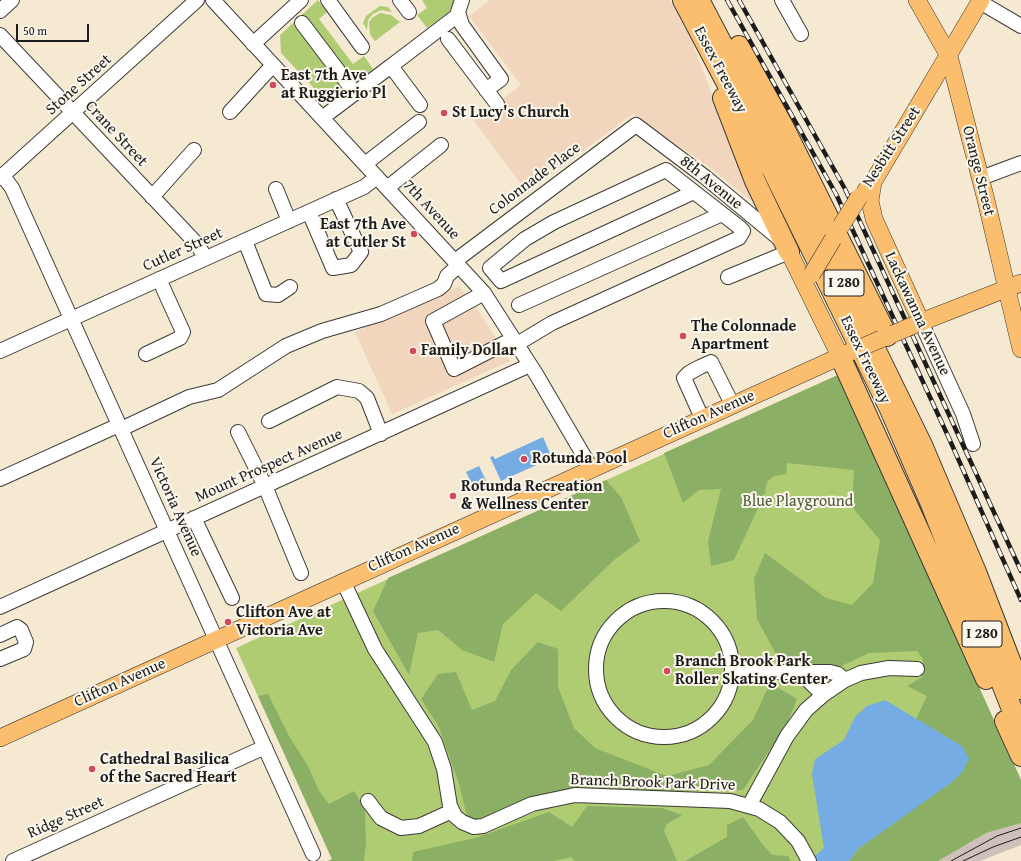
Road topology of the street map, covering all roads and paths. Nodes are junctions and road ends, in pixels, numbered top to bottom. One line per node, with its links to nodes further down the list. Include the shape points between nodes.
1 (12, 0): 14 (street)
2 (197, 0): 33 (street, Stone Street)
3 (213, 0): 23 (street, 7th Avenue)
4 (301, 0): 23 (street)
5 (328, 0): 24 (street)
6 (400, 0): 15 (street)
7 (462, 0): 16 (street)
8 (683, 0): 19 (highway, Essex Freeway / I 280)
9 (699, 0): 97 (highway, Essex Freeway / I 280, via 783,160 922,445 976,572)
10 (712, 0): 53 (highway, via 772,106)
11 (782, 0): 20 (street)
12 (917, 0): 25 (main road, Orange Street)
13 (980, 1): 18 (street); 25 (main road, Nesbitt Street)
14 (0, 11)
15 (409, 12)
16 (458, 15): 27 (street); 28 (street, via 463,28 501,79)
17 (302, 24): 29 (street)
18 (1021, 26)
19 (698, 28): 55 (highway, via 749,166); 99 (highway, Essex Freeway / I 280, via 785,194 892,413)
20 (801, 34)
21 (0, 35): 33 (street, Crane Street)
22 (448, 39): 28 (street)
23 (253, 44): 26 (street, 7th Avenue)
24 (362, 47)
25 (948, 56): 43 (main road, Orange Street); 44 (main road, Nesbitt Street)
26 (273, 65): 32 (street); 34 (street, 7th Avenue)
27 (391, 66): 29 (street); 31 (street)
28 (486, 90): 30 (street)
29 (355, 93): 34 (street)
30 (497, 104)
31 (420, 106)
32 (230, 112)
33 (73, 113): 41 (street, Stone Street); 48 (street, Crane Street)
34 (322, 118): 40 (street, 7th Avenue)
35 (419, 122): 40 (street)
36 (636, 125): 55 (street, 8th Avenue, via 705,177); 57 (street, Colonnade Place)
37 (441, 145): 45 (street)
38 (194, 150): 48 (street)
39 (1021, 163): 43 (street)
40 (365, 164): 42 (street, 7th Avenue)
41 (2, 177): 65 (street, Victoria Avenue, via 12,188)
42 (377, 177): 45 (street, 7th Avenue); 49 (street, Cutler Street, via 369,184)
43 (980, 178): 60 (main road, Orange Street)
44 (874, 182): 53 (main road, Nesbitt Street, bridge, via 859,197); 66 (main road, Lackawanna Avenue, via 870,201 874,219)
45 (387, 188): 57 (street, 7th Avenue)
46 (276, 189): 52 (street)
47 (694, 192): 47 (street, via 666,170 554,222 525,239 490,268 501,281); 51 (street)
48 (152, 197): 56 (street, Crane Street, via 196,243)
49 (336, 200): 50 (street, Cutler Street); 50 (street, via 361,252 351,264 333,268)
50 (309, 212): 52 (street, Cutler Street)
51 (722, 214): 64 (street); 68 (street, via 743,231 739,238 552,323)
52 (289, 221): 54 (street, Cutler Street)
53 (837, 233): 63 (main road, Nesbitt Street, bridge, via 812,274 808,286); 67 (highway)
54 (245, 241): 56 (street, Cutler Street); 61 (street, via 266,294 278,295)
55 (786, 247): 58 (street); 63 (main road, 8th Avenue)
56 (206, 258): 59 (street, Cutler Street)
57 (457, 263): 62 (street, 7th Avenue); 77 (street, Colonnade Place, via 438,289 381,314 322,331 286,346 218,390 189,397)
58 (728, 277)
59 (159, 280): 65 (street, Cutler Street); 71 (street, via 183,332 180,338)
60 (1014, 285): 66 (main road, Clifton Avenue); 69 (main road, Orange Street)
61 (290, 287)
62 (484, 293): 68 (street, 7th Avenue); 68 (street, via 433,321 454,369 505,343)
63 (810, 295): 72 (main road, 8th Avenue)
64 (519, 305)
65 (71, 319): 70 (street, Cutler Street); 77 (street, Victoria Avenue)
66 (921, 322): 67 (main road, Clifton Avenue, bridge); 80 (street, Lackawanna Avenue, via 963,414)
67 (887, 336): 72 (main road, Clifton Avenue, bridge)
68 (517, 344): 73 (street, 7th Avenue)
69 (1021, 349)
70 (0, 351)
71 (146, 354)
72 (846, 354): 74 (main road, Clifton Avenue); 102 (highway)
73 (530, 365): 79 (street, Mount Prospect Avenue); 81 (street, 7th Avenue)
74 (732, 404): 75 (main road, Clifton Avenue); 75 (street, via 711,362 700,366 684,378)
75 (702, 418): 81 (main road, Clifton Avenue)
76 (269, 421): 79 (street, via 336,387 359,391 367,398)
77 (120, 427): 82 (street, Colonnade Place); 85 (street, Victoria Avenue)
78 (238, 432): 83 (street)
79 (381, 434): 83 (street, Mount Prospect Avenue)
80 (973, 444)
81 (591, 468): 87 (main road, Clifton Avenue)
82 (0, 479)
83 (265, 486): 84 (street, Mount Prospect Avenue); 86 (street)
84 (194, 518): 85 (street, Mount Prospect Avenue); 88 (street)
85 (167, 531): 89 (street, Mount Prospect Avenue); 91 (street, Victoria Avenue)
86 (301, 573)
87 (343, 581): 91 (main road, Clifton Avenue); 105 (street, via 375,649 435,742 444,769)
88 (232, 598)
89 (0, 607)
90 (0, 635): 92 (street, via 17,627 26,642 24,649)
91 (216, 640): 100 (main road, Clifton Avenue); 101 (street, Victoria Avenue)
92 (0, 659)
93 (917, 669): 96 (street, via 879,669)
94 (732, 672): 94 (street, via 729,651 716,625 706,615 693,608 666,601 641,605 619,618 604,636 596,659 599,688 613,714 632,729 657,736 684,734 709,719 726,695); 95 (street)
95 (798, 673): 96 (street, via 830,672 838,674); 98 (street)
96 (844, 680): 98 (street)
97 (1021, 689)
98 (823, 695): 104 (street, via 806,710 787,736)
99 (1021, 732)
100 (1, 736)
101 (264, 747): 106 (street, Victoria Avenue); 108 (street, Ridge Street)
102 (1021, 756)
103 (368, 801): 105 (street, via 381,818 401,828 419,826)
104 (749, 806): 105 (street, Branch Brook Park Drive, via 722,800 575,795 532,804 478,827 462,822); 107 (street, Branch Brook Park Drive, via 780,822 792,833)
105 (452, 811)
106 (313, 854)
107 (806, 855)
108 (13, 861)

